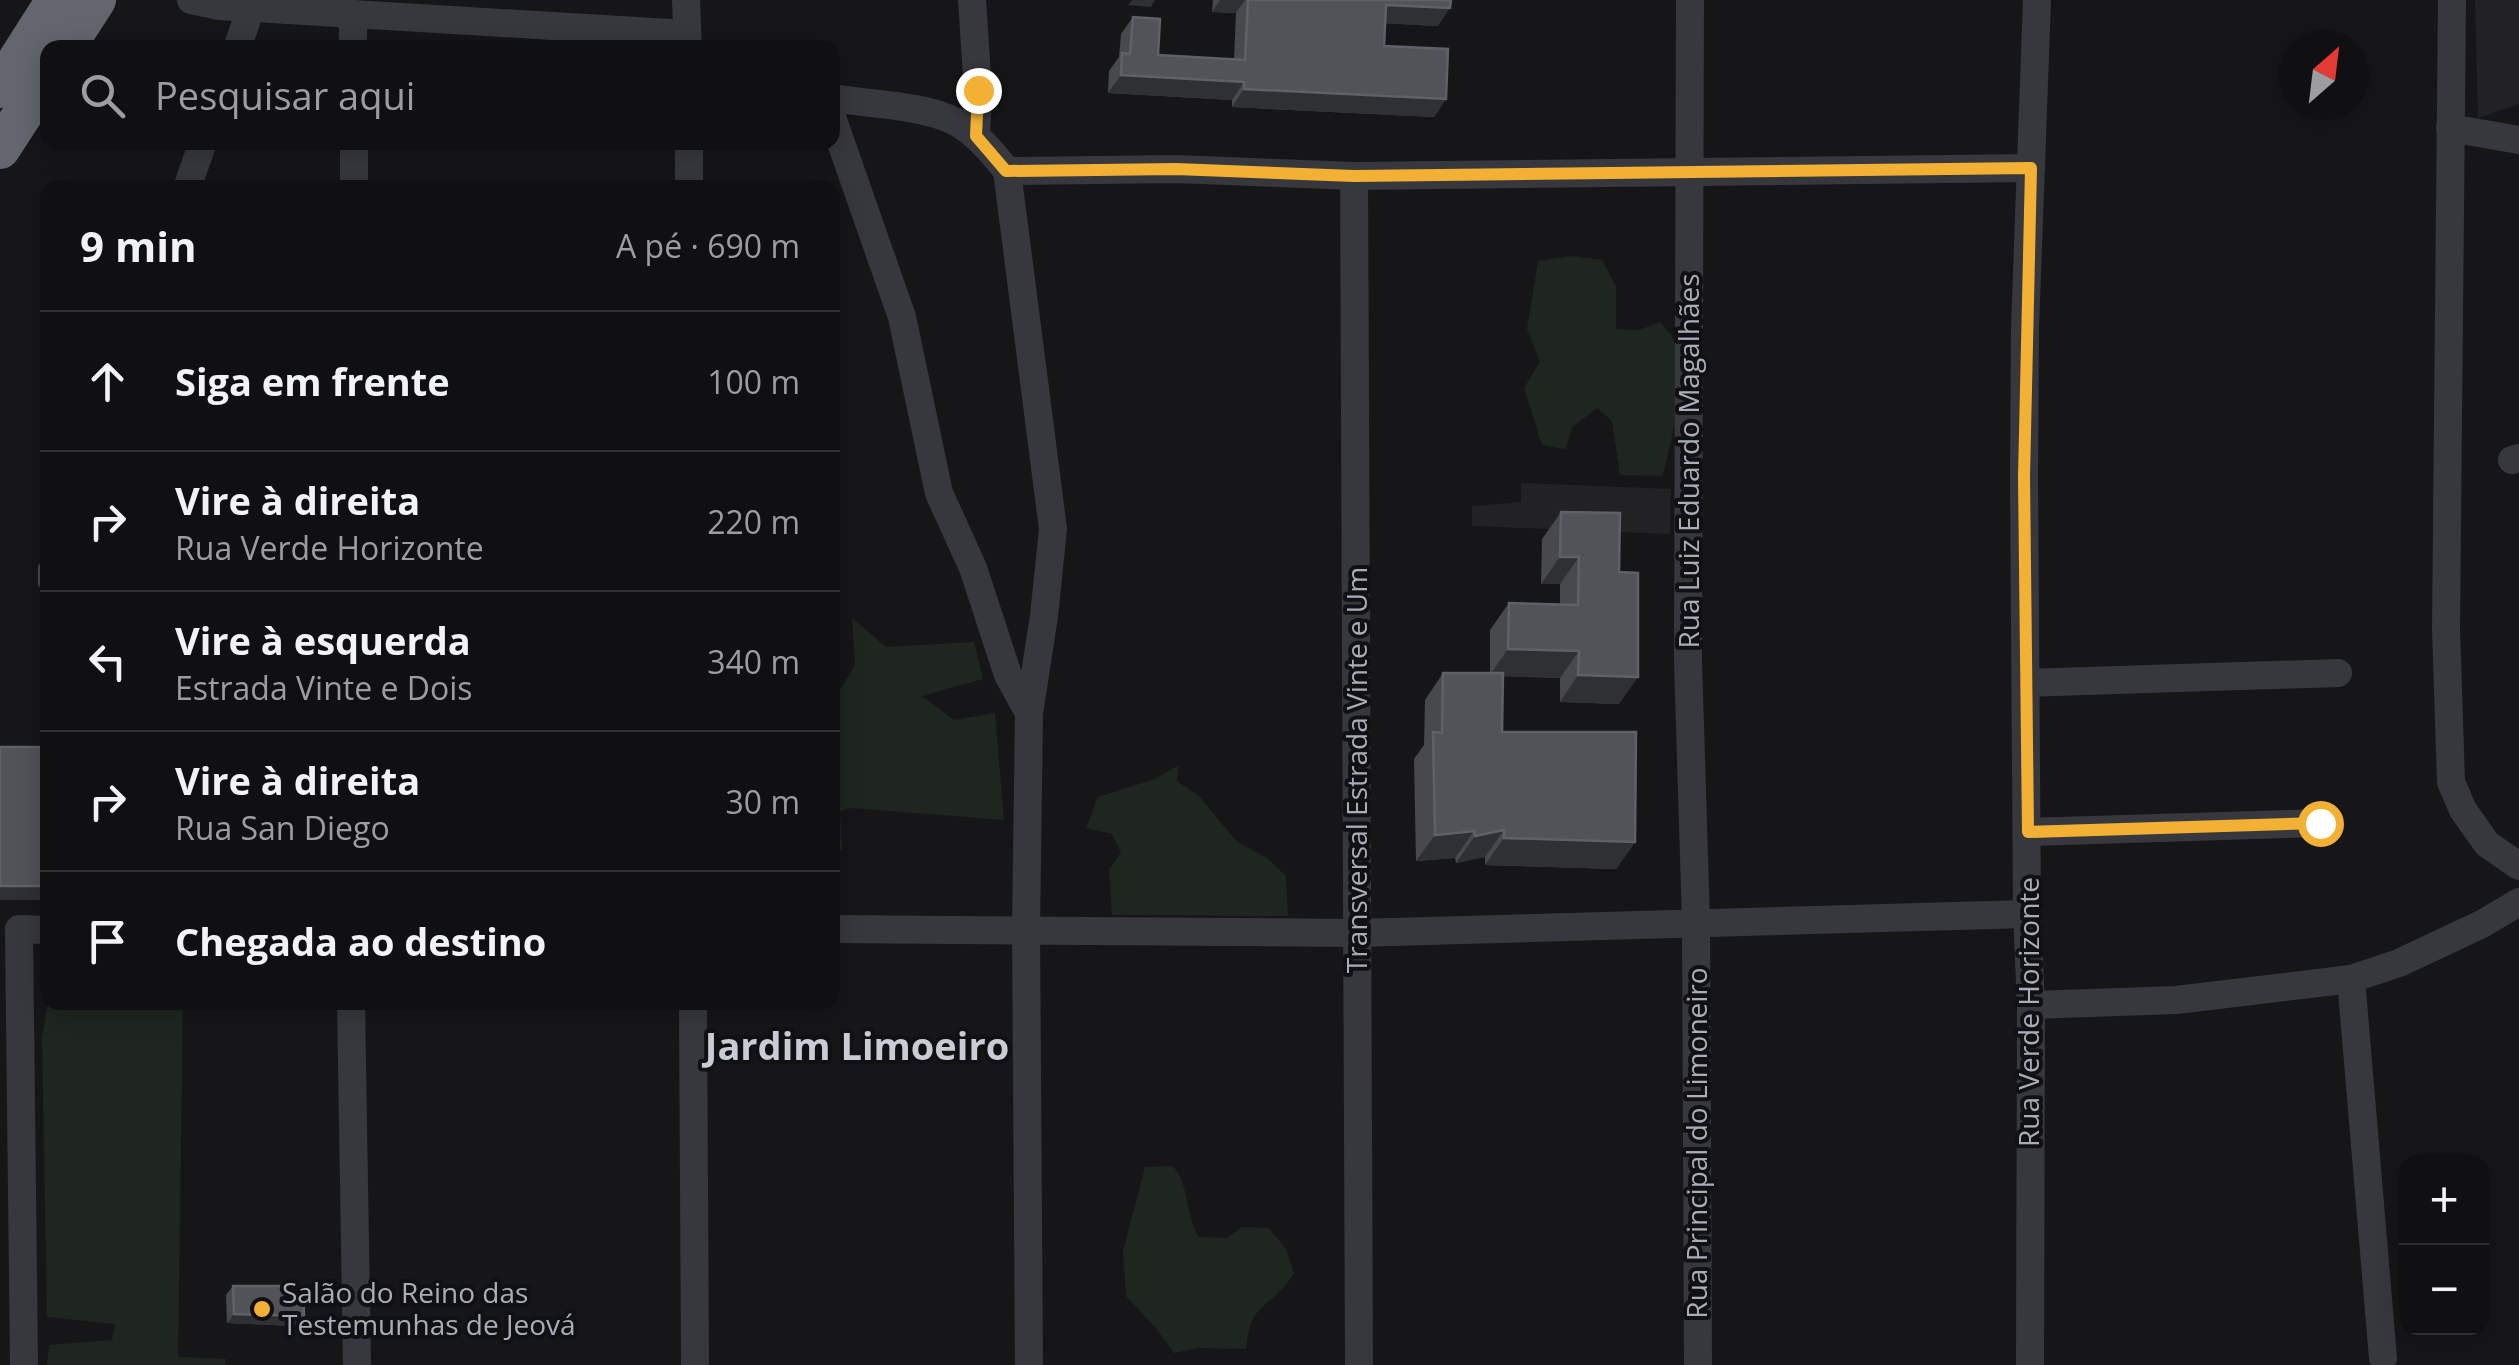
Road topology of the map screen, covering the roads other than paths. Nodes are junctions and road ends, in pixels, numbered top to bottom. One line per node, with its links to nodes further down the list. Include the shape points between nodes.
1 (56, 0): 17 (highway)
2 (96, 0): 11 (highway)
3 (191, 0): 9 (street)
4 (686, 0): 15 (street)
5 (972, 0): 20 (street)
6 (1690, 0): 28 (street, Rua Luiz Eduardo Magalhães)
7 (2037, 0): 27 (street, Rua Verde Horizonte)
8 (2452, 0): 19 (street)
9 (251, 8): 10 (street); 12 (street)
10 (353, 15): 13 (street); 14 (street)
11 (70, 40)
12 (240, 40)
13 (353, 40)
14 (674, 40)
15 (687, 40)
16 (40, 87): 23 (highway)
17 (0, 88)
18 (840, 99): 20 (street, via 933,113)
19 (2450, 128): 22 (street); 39 (street, via 2451,782 2487,844)
20 (976, 136): 29 (street)
21 (840, 140): 36 (street, via 902,317 939,493 974,568 1008,675)
22 (2519, 140)
23 (0, 148)
24 (200, 150): 31 (street)
25 (354, 150): 32 (street)
26 (689, 150): 33 (street)
27 (2031, 168): 28 (street); 35 (street, Rua Verde Horizonte)
28 (1690, 170): 30 (street); 42 (street, Rua Luiz Eduardo Magalhães, via 1688,660)
29 (1006, 171): 30 (street); 36 (street, via 1053,529)
30 (1354, 176): 46 (street, Transversal Estrada Vinte e Um)
31 (190, 180)
32 (354, 180)
33 (690, 180)
34 (2338, 673): 35 (street)
35 (2026, 683): 38 (street, Rua Verde Horizonte)
36 (1029, 712): 44 (street)
37 (2320, 823): 38 (street)
38 (2028, 832): 41 (street, Rua Verde Horizonte)
39 (2519, 866)
40 (2519, 902): 47 (street)
41 (2027, 914): 42 (street); 48 (street, Rua Verde Horizonte)
42 (1696, 922): 46 (street); 57 (street, Rua Principal do Limoneiro)
43 (840, 929): 44 (street)
44 (1026, 929): 46 (street); 55 (street)
45 (40, 930): 52 (street, via 19,929)
46 (1356, 933): 56 (street, Transversal Estrada Vinte e Um)
47 (2351, 979): 48 (street, via 2176,1000); 51 (street)
48 (2032, 1005): 58 (street, Rua Verde Horizonte)
49 (351, 1010): 53 (street)
50 (693, 1010): 54 (street)
51 (2383, 1358)
52 (24, 1365)
53 (357, 1365)
54 (695, 1365)
55 (1030, 1365)
56 (1360, 1365)
57 (1698, 1365)
58 (2030, 1365)

